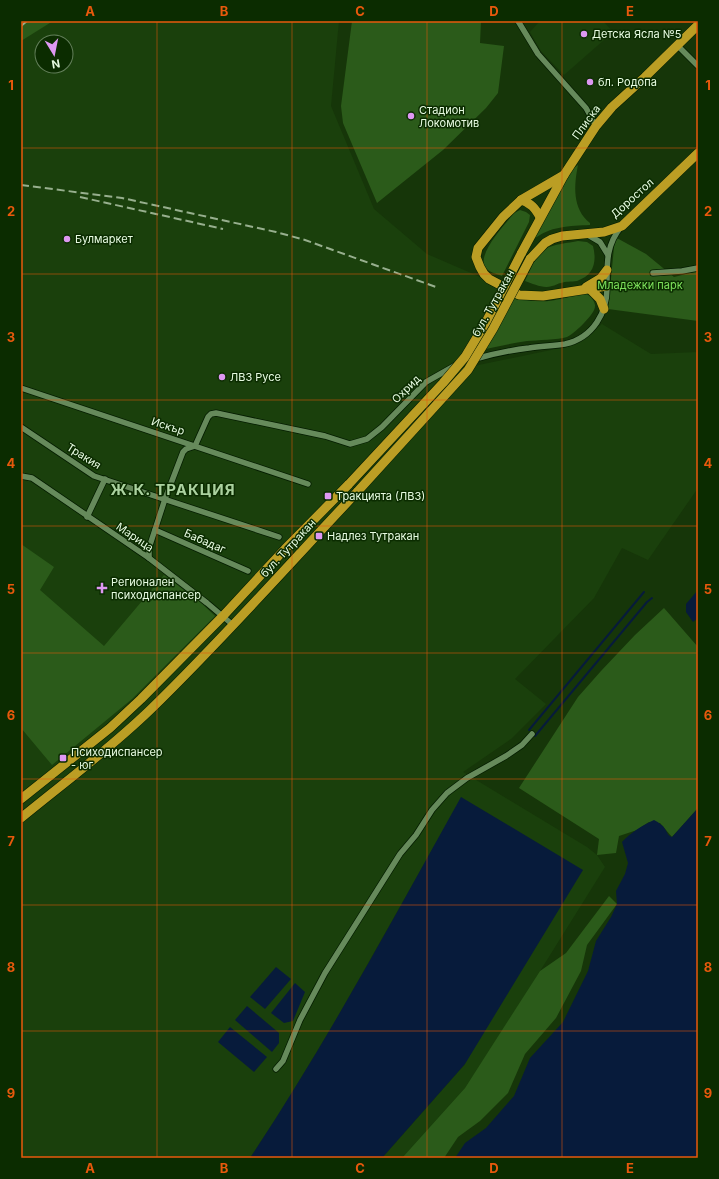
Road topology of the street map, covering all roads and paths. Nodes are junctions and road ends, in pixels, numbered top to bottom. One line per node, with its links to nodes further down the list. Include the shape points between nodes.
1 (518, 21): 5 (street, via 538,54 586,108)
2 (698, 25): 3 (main road, Плиска)
3 (677, 45): 4 (street); 5 (main road, Плиска, via 612,107)
4 (698, 66)
5 (596, 126): 7 (main road, Плиска)
6 (698, 153): 10 (main road, Доростол)
7 (564, 175): 8 (main road); 9 (main road, Плиска)
8 (521, 200): 9 (main road, via 532,205); 19 (main road, via 503,216 478,248 476,257 484,274 519,295 543,296)
9 (540, 217): 12 (main road, Плиска)
10 (622, 226): 11 (main road, Доростол); 13 (street, Охрид, via 612,239)
11 (586, 234): 13 (street, via 600,242); 14 (main road, Доростол, via 552,239)
12 (521, 254): 33 (main road, бул. Тутракан, bridge, via 465,357)
13 (608, 255): 16 (street, Охрид)
14 (530, 259): 34 (main road, бул. Тутракан, bridge, via 468,370)
15 (698, 268): 17 (street)
16 (607, 270): 18 (street, Охрид); 19 (main road)
17 (653, 273)
18 (608, 286): 19 (main road); 20 (street, Охрид)
19 (586, 289): 20 (main road, via 600,299)
20 (604, 309): 23 (street, Охрид, via 585,336 574,342 506,351 451,367 426,382 367,439 350,444 325,436 211,414)
21 (21, 388): 23 (street, Искър)
22 (21, 426): 25 (street, Тракия, via 94,476)
23 (195, 446): 26 (street, Искър); 27 (street, via 183,452)
24 (21, 476): 28 (street, Марица, via 32,478)
25 (105, 479): 27 (street, Тракия); 28 (street)
26 (308, 484)
27 (165, 499): 29 (street); 30 (street, Тракия)
28 (87, 517): 31 (street, Марица)
29 (155, 530): 31 (street, via 149,548); 32 (street, Бабадаг)
30 (279, 537)
31 (149, 558): 33 (street, Марица)
32 (248, 571)
33 (223, 616): 34 (street, Марица); 36 (main road, бул. Тутракан, via 110,728)
34 (233, 625): 37 (main road, бул. Тутракан, via 138,722)
35 (532, 734): 38 (street, via 522,745 448,792 432,810 400,854 325,973 300,1020 283,1061)
36 (21, 799)
37 (21, 818)
38 (276, 1068)

